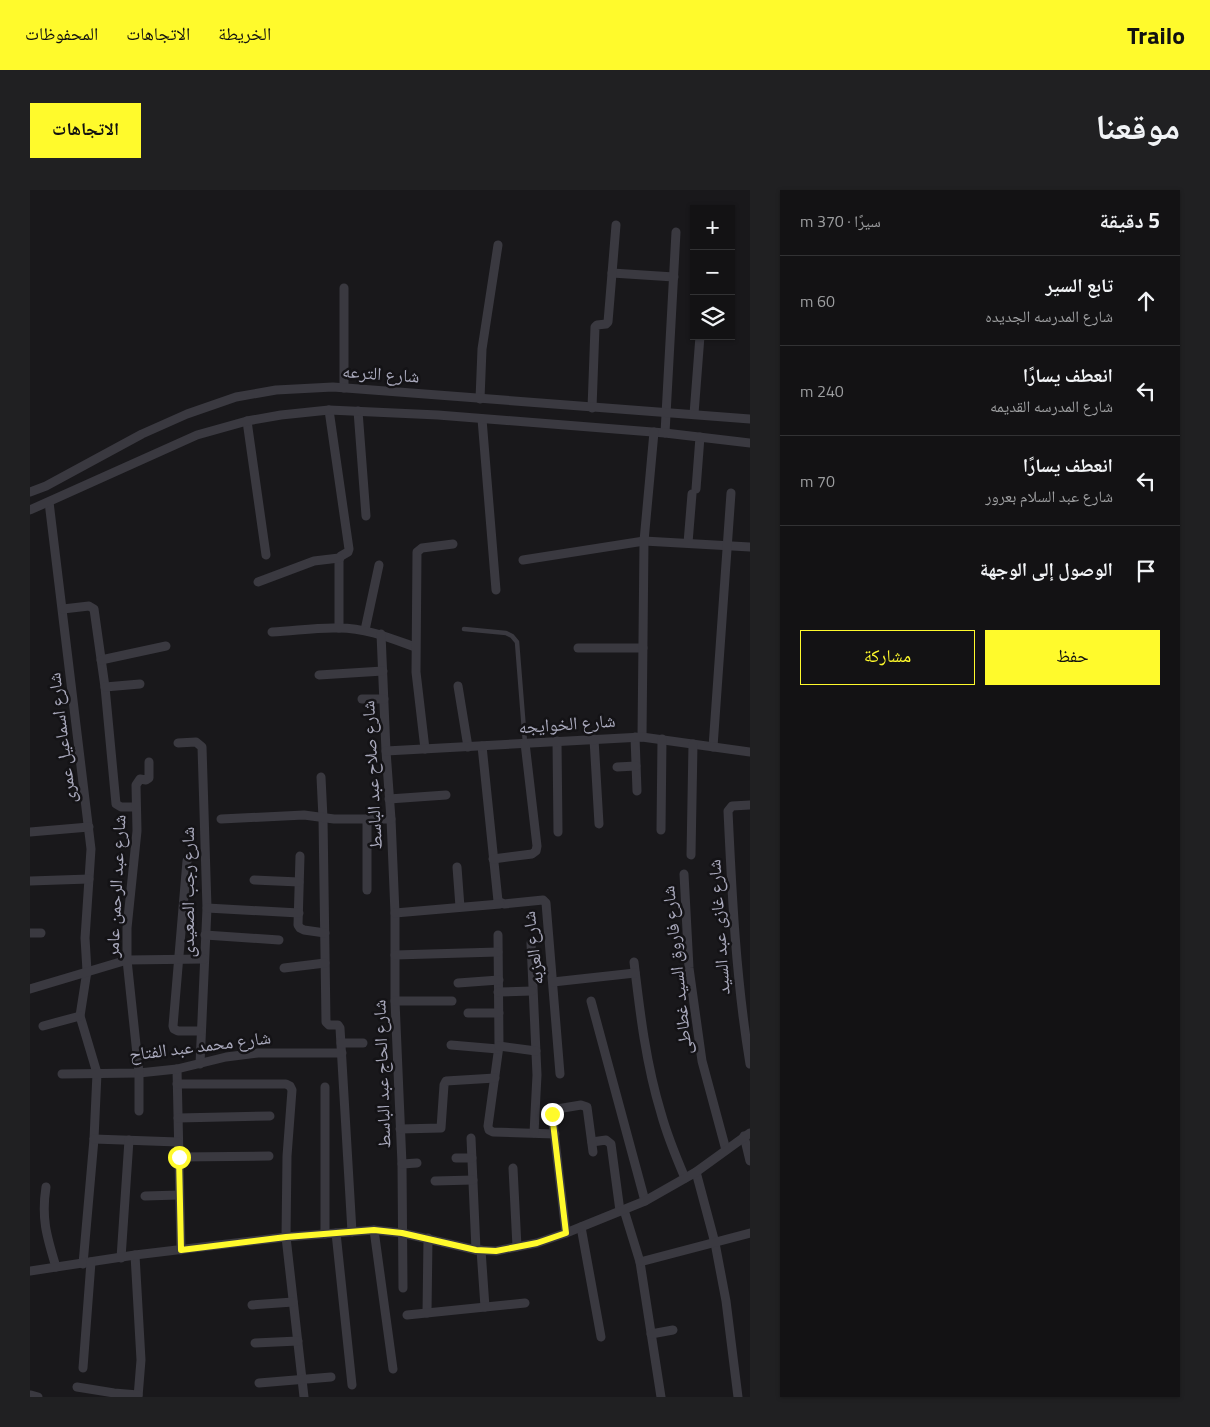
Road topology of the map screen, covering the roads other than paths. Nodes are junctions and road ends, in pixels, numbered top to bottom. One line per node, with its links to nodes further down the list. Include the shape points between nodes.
1 (616, 225): 4 (street)
2 (676, 232): 5 (street)
3 (498, 245): 9 (street, via 482,348)
4 (612, 273): 5 (street); 10 (street, via 608,322 595,327)
5 (674, 277): 13 (street)
6 (344, 288): 8 (street)
7 (700, 340): 14 (street)
8 (344, 388): 9 (street, شارع الترعه); 22 (street, شارع الترعه, via 276,390 236,397 142,434)
9 (480, 399): 10 (street, شارع الترعه)
10 (592, 408): 13 (street, شارع الترعه)
11 (329, 410): 12 (street); 17 (street); 33 (street, via 349,549)
12 (358, 412): 15 (street); 26 (street)
13 (667, 412): 14 (street, شارع الترعه); 19 (street)
14 (694, 414): 16 (street, شارع الترعه)
15 (482, 419): 18 (street); 37 (street)
16 (750, 419)
17 (247, 420): 24 (street, via 197,436); 32 (street)
18 (654, 432): 19 (street); 27 (street)
19 (665, 433): 20 (street)
20 (700, 436): 21 (street); 28 (street)
21 (750, 443)
22 (30, 492)
23 (731, 493): 30 (street)
24 (49, 502): 25 (street); 38 (street, شارع اسماعيل عمرى)
25 (30, 510)
26 (366, 516)
27 (644, 541): 28 (street); 34 (street); 47 (street)
28 (688, 543): 30 (street)
29 (454, 544): 45 (street, via 418,550)
30 (728, 546): 31 (street); 65 (street)
31 (750, 547)
32 (266, 555)
33 (339, 558): 36 (street, via 314,561); 39 (street)
34 (523, 560)
35 (379, 565): 40 (street)
36 (258, 582)
37 (496, 590)
38 (63, 609): 48 (street, via 89,606 94,610); 83 (street, شارع اسماعيل عمرى)
39 (339, 628): 40 (street); 42 (street)
40 (365, 630): 43 (street)
41 (464, 630): 61 (lane, via 506,633 517,642)
42 (272, 632)
43 (381, 634): 45 (street); 49 (street, شارع صلاح عبد الباسط)
44 (166, 646): 48 (street)
45 (415, 647): 66 (street)
46 (578, 648): 47 (street)
47 (643, 648): 56 (street)
48 (101, 660): 53 (street)
49 (383, 671): 50 (street); 55 (street, شارع صلاح عبد الباسط)
50 (319, 675)
51 (140, 684): 53 (street)
52 (458, 686): 64 (street)
53 (105, 687): 77 (street, via 116,804)
54 (362, 699): 55 (street)
55 (384, 699): 67 (street, شارع صلاح عبد الباسط)
56 (638, 737): 57 (street, شارع الخوايجه); 58 (street, شارع الخوايجه); 70 (street)
57 (594, 739): 59 (street, شارع الخوايجه); 82 (street)
58 (662, 739): 62 (street, شارع الخوايجه); 84 (street)
59 (556, 741): 61 (street, شارع الخوايجه); 86 (street)
60 (178, 743): 100 (street, شارع رجب الصعيدى, via 196,742 202,747)
61 (524, 743): 63 (street, شارع الخوايجه); 89 (street, via 536,851)
62 (693, 744): 65 (street, شارع الخوايجه); 87 (street)
63 (482, 746): 64 (street, شارع الخوايجه); 89 (street, شارع العزبه)
64 (468, 747): 66 (street, شارع الخوايجه)
65 (713, 747): 68 (street, شارع الخوايجه)
66 (425, 749): 67 (street, شارع الخوايجه)
67 (386, 751): 75 (street, شارع صلاح عبد الباسط)
68 (750, 752)
69 (149, 762): 77 (street, شارع عبد الرحمن عامر, via 149,778 140,779 136,786)
70 (636, 766): 71 (street); 73 (street)
71 (617, 767)
72 (321, 777): 78 (street)
73 (637, 791)
74 (446, 795): 75 (street)
75 (390, 799): 80 (street, شارع صلاح عبد الباسط)
76 (750, 805): 141 (street, شارع غازى عبد السيد, via 732,806 728,811 736,958)
77 (136, 807): 114 (street, شارع عبد الرحمن عامر)
78 (323, 818): 79 (street, via 304,815); 81 (street); 105 (street)
79 (222, 819)
80 (391, 819): 81 (street); 102 (street, شارع صلاح عبد الباسط)
81 (368, 820): 97 (street)
82 (600, 824)
83 (89, 827): 85 (street); 93 (street, شارع اسماعيل عمرى)
84 (661, 830)
85 (30, 832)
86 (558, 832)
87 (691, 855)
88 (300, 856): 96 (street)
89 (493, 859): 98 (street, شارع العزبه)
90 (186, 861): 112 (street)
91 (457, 867): 99 (street)
92 (684, 874): 162 (street, شارع فاروق السيد غطاطى, via 689,968 702,1061)
93 (89, 879): 95 (street); 118 (street, شارع اسماعيل عمرى, via 85,938)
94 (254, 880): 96 (street)
95 (30, 881)
96 (299, 882): 101 (street)
97 (368, 890)
98 (500, 904): 99 (street); 121 (street, شارع العزبه, via 543,900 546,903)
99 (460, 907): 102 (street)
100 (207, 908): 101 (street); 107 (street, شارع رجب الصعيدى)
101 (299, 913): 105 (street, via 300,928)
102 (395, 913): 111 (street, شارع الحاج عبد الباسط)
103 (30, 933): 104 (street)
104 (41, 933)
105 (325, 933): 116 (street)
106 (498, 934): 110 (street)
107 (206, 935): 108 (street); 113 (street, شارع رجب الصعيدى)
108 (279, 940)
109 (531, 943): 124 (street)
110 (498, 952): 111 (street); 120 (street)
111 (395, 955): 126 (street, شارع الحاج عبد الباسط)
112 (179, 959): 113 (street); 114 (street); 133 (street, via 172,1026 178,1031)
113 (204, 959): 133 (street, شارع رجب الصعيدى)
114 (127, 960): 118 (street); 144 (street, شارع عبد الرحمن عامر)
115 (634, 962): 119 (street)
116 (325, 963): 117 (street); 135 (street, via 326,1022 340,1026)
117 (284, 968)
118 (87, 971): 123 (street); 131 (street, شارع اسماعيل عمرى)
119 (635, 973): 121 (street); 173 (street, via 642,1030 655,1090 669,1139)
120 (499, 980): 122 (street); 125 (street)
121 (553, 982): 146 (street, شارع العزبه)
122 (458, 983)
123 (30, 989)
124 (532, 991): 125 (street); 138 (street)
125 (498, 992): 130 (street)
126 (396, 1001): 127 (street); 153 (street, شارع الحاج عبد الباسط)
127 (452, 1001)
128 (591, 1001): 179 (street)
129 (468, 1013): 130 (street)
130 (499, 1013): 137 (street)
131 (80, 1016): 132 (street); 143 (street)
132 (43, 1026)
133 (201, 1031): 140 (street, شارع رجب الصعيدى)
134 (363, 1043): 135 (street)
135 (341, 1044): 139 (street)
136 (451, 1045): 137 (street)
137 (499, 1048): 138 (street); 147 (street)
138 (536, 1051): 154 (street)
139 (342, 1053): 140 (street, شارع محمد عبد الفتاح, via 258,1053); 183 (street)
140 (200, 1064): 142 (street, شارع محمد عبد الفتاح)
141 (750, 1064)
142 (177, 1069): 144 (street, شارع محمد عبد الفتاح); 148 (street)
143 (97, 1073): 144 (street, شارع محمد عبد الفتاح); 145 (street, شارع محمد عبد الفتاح); 158 (street)
144 (140, 1073): 150 (street, شارع عبد الرحمن عامر)
145 (62, 1074)
146 (560, 1074)
147 (495, 1078): 153 (street, via 447,1080 444,1082 442,1126 439,1129); 154 (street, via 489,1130)
148 (178, 1084): 152 (street); 189 (street, شارع محمد عبد الفتاح, via 290,1086)
149 (325, 1087): 188 (street)
150 (139, 1111)
151 (270, 1116): 152 (street)
152 (178, 1118): 160 (street)
153 (400, 1129): 170 (street, شارع الحاج عبد الباسط)
154 (534, 1133): 155 (street)
155 (554, 1134): 161 (street, via 552,1114 557,1109 585,1105); 186 (street)
156 (747, 1134): 162 (street); 168 (street)
157 (472, 1138): 167 (street)
158 (94, 1139): 159 (street); 198 (street)
159 (129, 1140): 160 (street); 196 (street)
160 (178, 1142): 165 (street)
161 (592, 1142): 163 (street); 180 (street, via 606,1140 611,1144)
162 (726, 1150): 172 (street)
163 (593, 1152)
164 (269, 1156): 165 (street)
165 (179, 1157): 177 (street)
166 (456, 1158): 167 (street)
167 (472, 1158): 174 (street)
168 (750, 1161)
169 (417, 1163): 170 (street)
170 (402, 1164): 185 (street, شارع الحاج عبد الباسط)
171 (512, 1168): 192 (street)
172 (696, 1172): 173 (street); 191 (street)
173 (685, 1178): 179 (street)
174 (473, 1180): 175 (street); 194 (street)
175 (435, 1181)
176 (46, 1187): 199 (street, via 45,1228)
177 (179, 1195): 178 (street); 193 (street)
178 (145, 1196)
179 (645, 1201): 180 (street)
180 (622, 1211): 181 (street); 197 (street)
181 (581, 1227): 186 (street); 210 (street)
182 (374, 1230): 183 (street); 185 (street); 214 (street)
183 (352, 1232): 184 (street)
184 (336, 1233): 188 (street); 218 (street)
185 (402, 1233): 190 (street); 201 (street, شارع الحاج عبد الباسط)
186 (566, 1233): 192 (street)
187 (750, 1233): 191 (street)
188 (325, 1234): 189 (street)
189 (286, 1237): 193 (street); 202 (street)
190 (428, 1238): 194 (street); 206 (street)
191 (715, 1243): 197 (street); 225 (street)
192 (517, 1247): 194 (street)
193 (181, 1250): 195 (street)
194 (479, 1250): 205 (street)
195 (135, 1256): 196 (street); 221 (street, via 141,1360)
196 (121, 1258): 198 (street)
197 (640, 1262): 209 (street)
198 (87, 1263): 199 (street); 213 (street)
199 (56, 1267): 200 (street)
200 (30, 1271)
201 (403, 1288)
202 (294, 1302): 204 (street); 211 (street)
203 (525, 1303): 205 (street)
204 (252, 1305)
205 (485, 1307): 206 (street)
206 (427, 1313): 207 (street)
207 (407, 1315)
208 (673, 1330): 209 (street)
209 (651, 1334): 224 (street)
210 (601, 1337)
211 (298, 1341): 212 (street); 216 (street)
212 (255, 1344)
213 (83, 1368)
214 (393, 1369)
215 (331, 1376): 216 (street)
216 (302, 1379): 217 (street); 223 (street)
217 (260, 1383)
218 (352, 1385)
219 (77, 1387): 221 (street)
220 (31, 1395): 222 (street)
221 (138, 1396)
222 (38, 1397)
223 (304, 1397)
224 (661, 1397)
225 (738, 1397)

